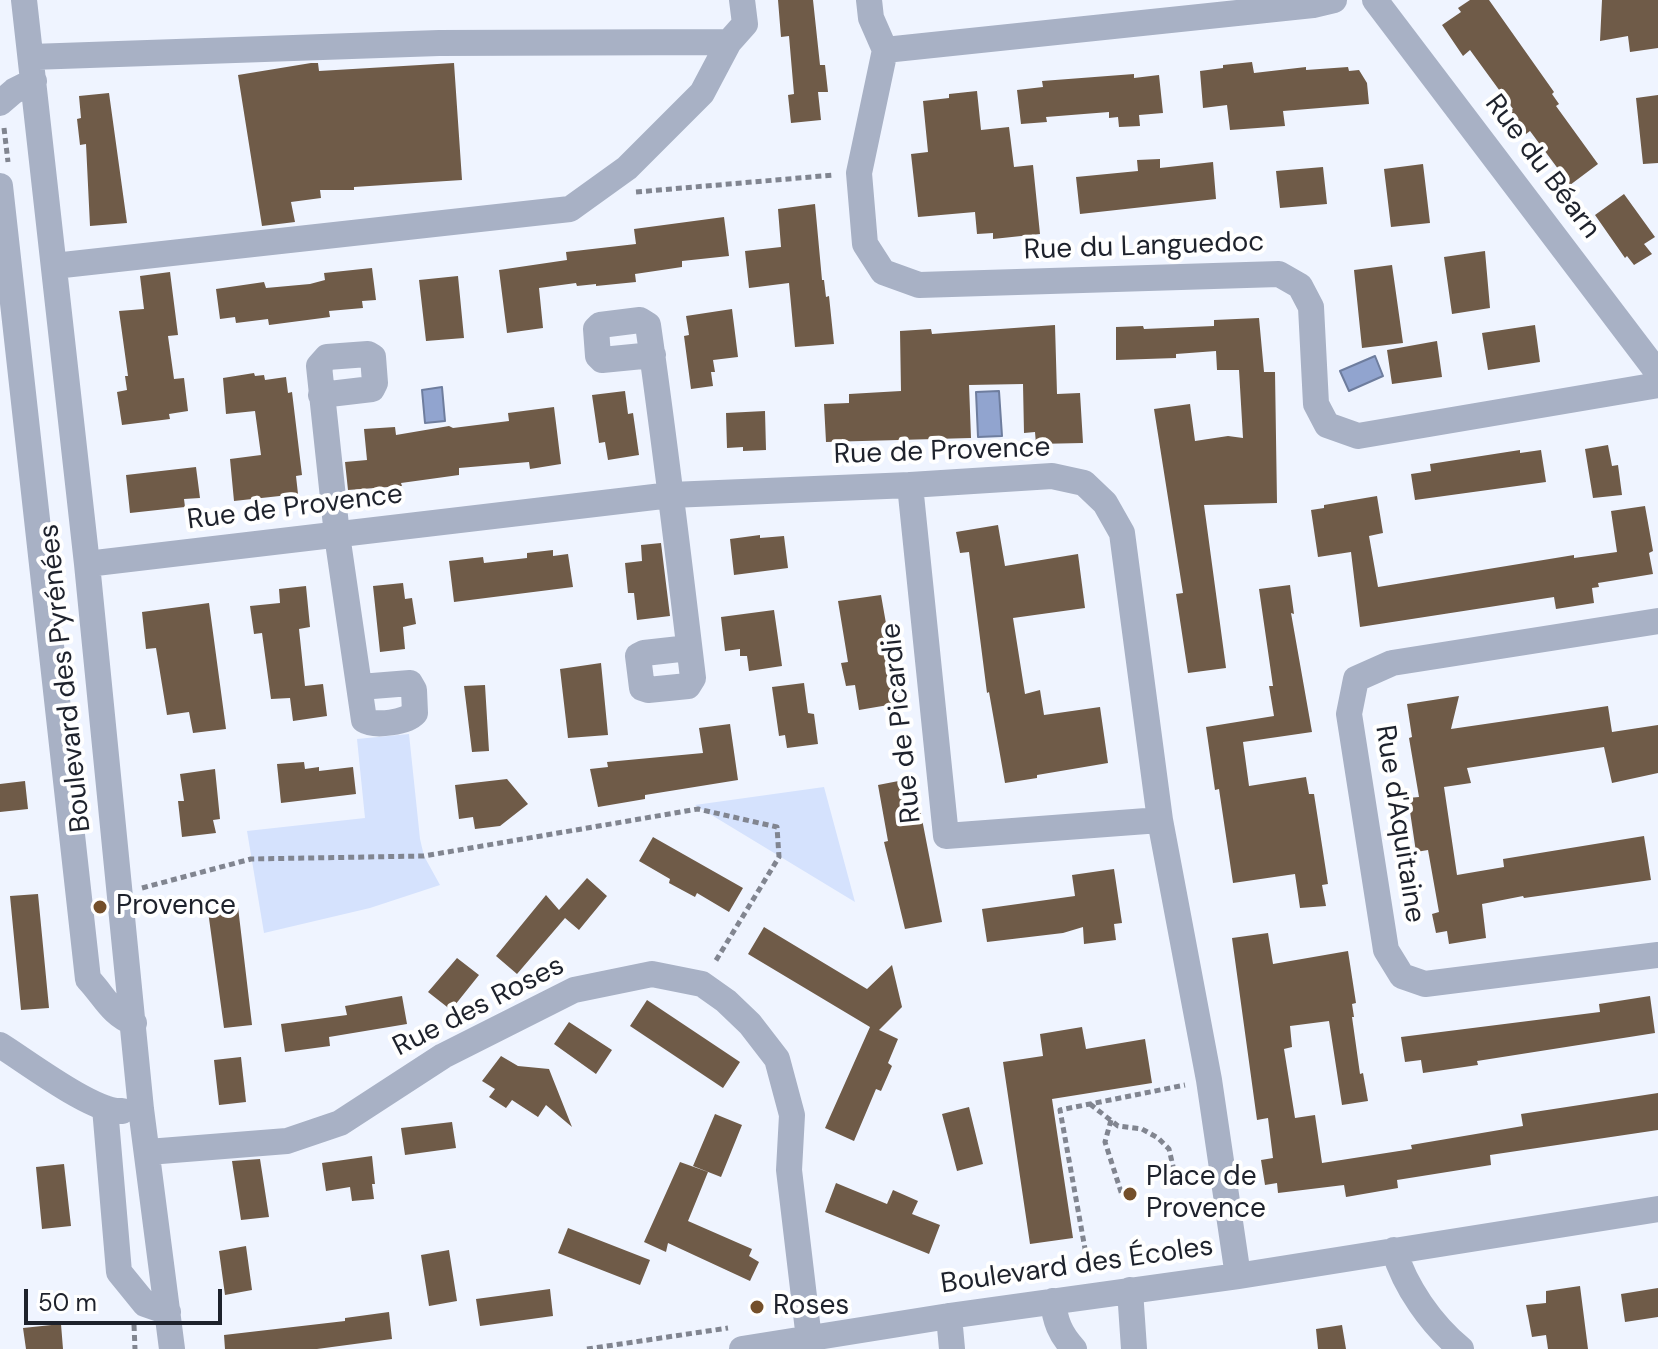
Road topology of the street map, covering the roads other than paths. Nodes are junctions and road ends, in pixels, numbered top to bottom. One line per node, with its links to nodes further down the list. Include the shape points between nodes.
1 (24, 0): 8 (street, Boulevard des Pyrénées)
2 (742, 0): 6 (street, via 745,24)
3 (869, 0): 7 (street)
4 (1334, 0): 7 (street)
5 (1375, 0): 13 (street, Rue du Béarn)
6 (729, 42): 8 (street, via 439,43); 11 (street, via 702,93 627,168 570,209)
7 (885, 50): 14 (street, Rue du Languedoc, via 859,173 865,244 883,272 919,285 1279,274 1300,286 1311,307 1316,404 1327,425 1358,436)
8 (32, 69): 9 (street); 11 (street, Boulevard des Pyrénées)
9 (0, 103)
10 (0, 186): 19 (street)
11 (54, 266): 20 (street, Boulevard des Pyrénées)
12 (653, 355): 17 (street)
13 (1658, 373)
14 (1658, 385)
15 (321, 395): 18 (street)
16 (910, 485): 17 (street, Rue de Provence); 24 (street, Rue de Provence, via 1052,476 1084,483 1105,503 1122,533); 24 (street, Rue de Picardie, via 946,836)
17 (671, 495): 18 (street, Rue de Provence); 22 (street)
18 (337, 535): 20 (street, Rue de Provence); 23 (street)
19 (39, 548): 20 (street, Rue de Provence); 26 (street, via 88,979 118,1017)
20 (86, 554): 26 (street, Boulevard des Pyrénées)
21 (1658, 621): 25 (street, Rue d'Aquitaine, via 1392,663 1356,679 1349,714 1386,950 1402,976 1425,984)
22 (689, 648)
23 (360, 687)
24 (1160, 820): 33 (street, Rue de Provence, via 1209,1080)
25 (1658, 955)
26 (134, 1023): 29 (street, Boulevard des Pyrénées)
27 (0, 1045): 28 (street)
28 (105, 1108): 29 (street); 36 (street, via 119,1272 145,1304)
29 (141, 1109): 30 (street, Boulevard des Pyrénées)
30 (148, 1152): 36 (street, Boulevard des Pyrénées); 38 (street, Rue des Roses, via 287,1141 340,1123 443,1056 574,990 652,974 702,984 750,1024 777,1059 792,1115 789,1170)
31 (1658, 1209): 32 (street, Boulevard des Écoles)
32 (1394, 1250): 33 (street, Boulevard des Écoles); 44 (street, via 1416,1297)
33 (1238, 1276): 34 (street, Boulevard des Écoles)
34 (1130, 1290): 35 (street, Boulevard des Écoles); 43 (street)
35 (1053, 1301): 37 (street, Boulevard des Écoles); 42 (street, via 1055,1320)
36 (168, 1312): 39 (street, Boulevard des Pyrénées)
37 (949, 1316): 38 (street, Boulevard des Écoles); 41 (street)
38 (809, 1339): 40 (street, Boulevard des Écoles)
39 (172, 1349)
40 (742, 1349)
41 (952, 1349)
42 (1074, 1349)
43 (1134, 1349)
44 (1461, 1349)

